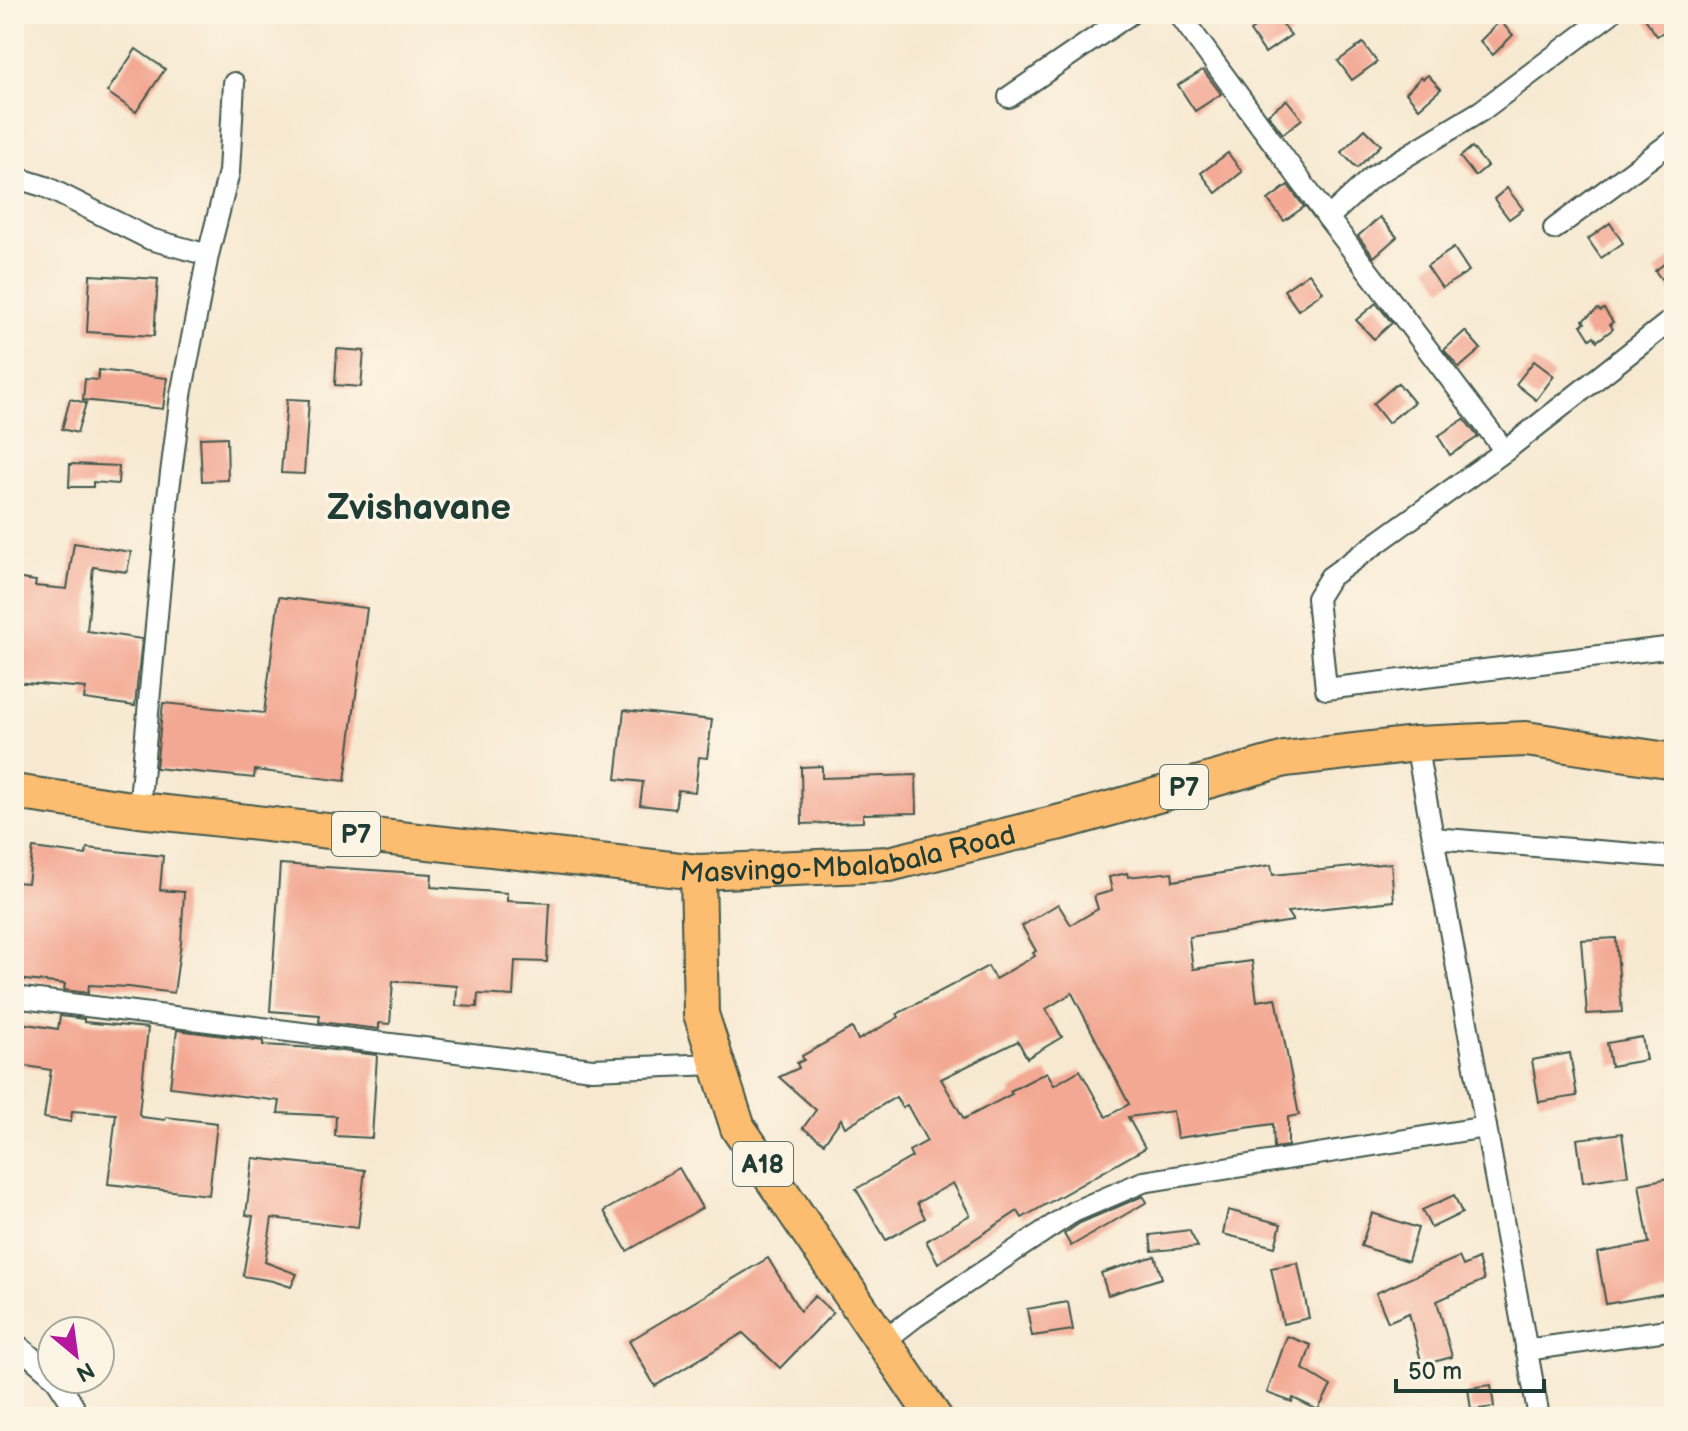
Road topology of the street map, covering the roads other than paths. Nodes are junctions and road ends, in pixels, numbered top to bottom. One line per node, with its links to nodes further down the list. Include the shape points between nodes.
1 (1130, 14): 5 (street)
2 (1179, 14): 8 (street)
3 (1610, 14): 8 (street, via 1481,111 1372,177)
4 (234, 83): 10 (street, via 229,172)
5 (1009, 97)
6 (1674, 140): 9 (street)
7 (14, 177): 10 (street, via 46,187 150,239)
8 (1328, 218): 12 (street)
9 (1554, 229)
10 (208, 255): 17 (street, via 181,395)
11 (1674, 318): 12 (street)
12 (1505, 451): 13 (street, via 1330,577 1317,598 1326,689)
13 (1674, 647)
14 (1416, 744): 15 (highway, Masvingo-Mbalabala Road / P7, via 1526,739); 18 (street); 20 (highway, Masvingo-Mbalabala Road / P7, via 1285,759 889,864)
15 (1674, 761)
16 (14, 792): 17 (highway, Masvingo-Mbalabala Road / P7)
17 (139, 810): 20 (highway, Masvingo-Mbalabala Road / P7)
18 (1433, 838): 19 (street); 23 (street)
19 (1674, 857)
20 (698, 872): 22 (highway, A18, via 701,1014)
21 (14, 997): 22 (street, via 592,1069)
22 (716, 1064): 25 (highway, A18, via 738,1128)
23 (1486, 1127): 25 (street, via 1143,1182 1073,1212); 27 (street)
24 (1674, 1329): 27 (street)
25 (884, 1341): 31 (highway, A18)
26 (14, 1342): 28 (street)
27 (1526, 1350): 32 (street)
28 (36, 1361)
29 (66, 1395): 30 (street)
30 (73, 1417)
31 (934, 1417)
32 (1539, 1417)

